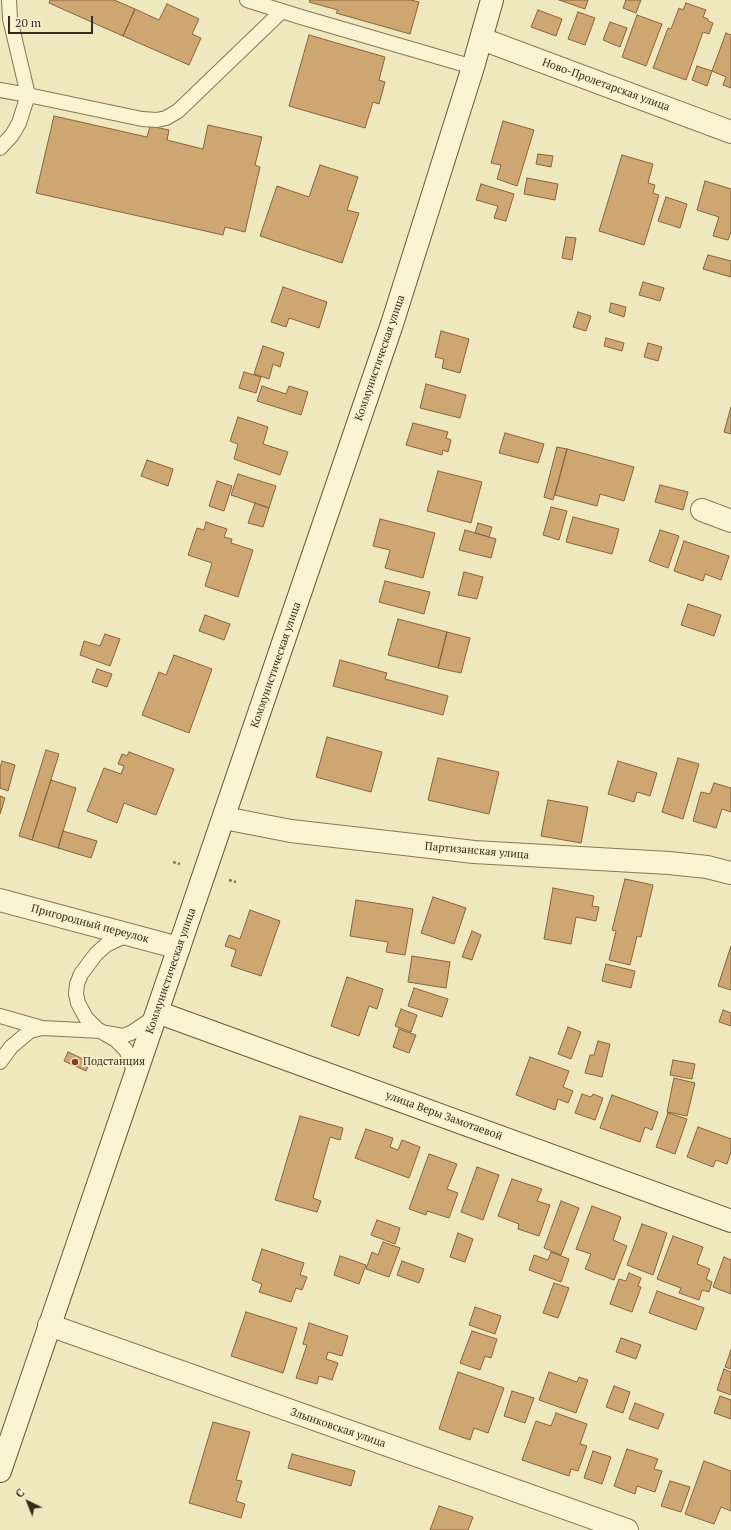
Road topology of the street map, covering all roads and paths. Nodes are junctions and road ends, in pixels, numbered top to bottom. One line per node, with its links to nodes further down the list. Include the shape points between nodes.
1 (9, 0): 8 (lane, via 10,19)
2 (247, 0): 4 (lane)
3 (492, 0): 5 (street, Коммунистическая улица)
4 (282, 11): 6 (lane); 8 (lane, via 178,112 166,118 142,119)
5 (482, 39): 6 (street, Коммунистическая улица); 9 (street, Ново-Пролетарская улица)
6 (473, 66): 13 (street, Коммунистическая улица, via 394,317)
7 (0, 90): 8 (lane)
8 (28, 95): 10 (lane, via 19,123)
9 (731, 132)
10 (0, 148)
11 (702, 510): 12 (street)
12 (731, 521)
13 (224, 818): 14 (street, Партизанская улица, via 291,831 474,852 669,863); 17 (street, Коммунистическая улица)
14 (731, 872)
15 (0, 900): 16 (street, Пригородный переулок)
16 (129, 934): 17 (street, Пригородный переулок); 21 (lane, via 106,945 96,954 77,984 76,994 82,1012)
17 (179, 948): 18 (street, Коммунистическая улица)
18 (157, 1012): 21 (lane, via 131,1033 116,1036); 23 (street, Коммунистическая улица); 24 (street, улица Веры Замотаевой)
19 (0, 1016): 20 (lane)
20 (42, 1028): 21 (lane); 22 (lane, via 30,1031 22,1037)
21 (102, 1032): 23 (lane, via 126,1050)
22 (0, 1062)
23 (135, 1075): 25 (street, Коммунистическая улица)
24 (731, 1221)
25 (49, 1325): 26 (street, Коммунистическая улица); 27 (street, Злынковская улица)
26 (0, 1471)
27 (627, 1530)

